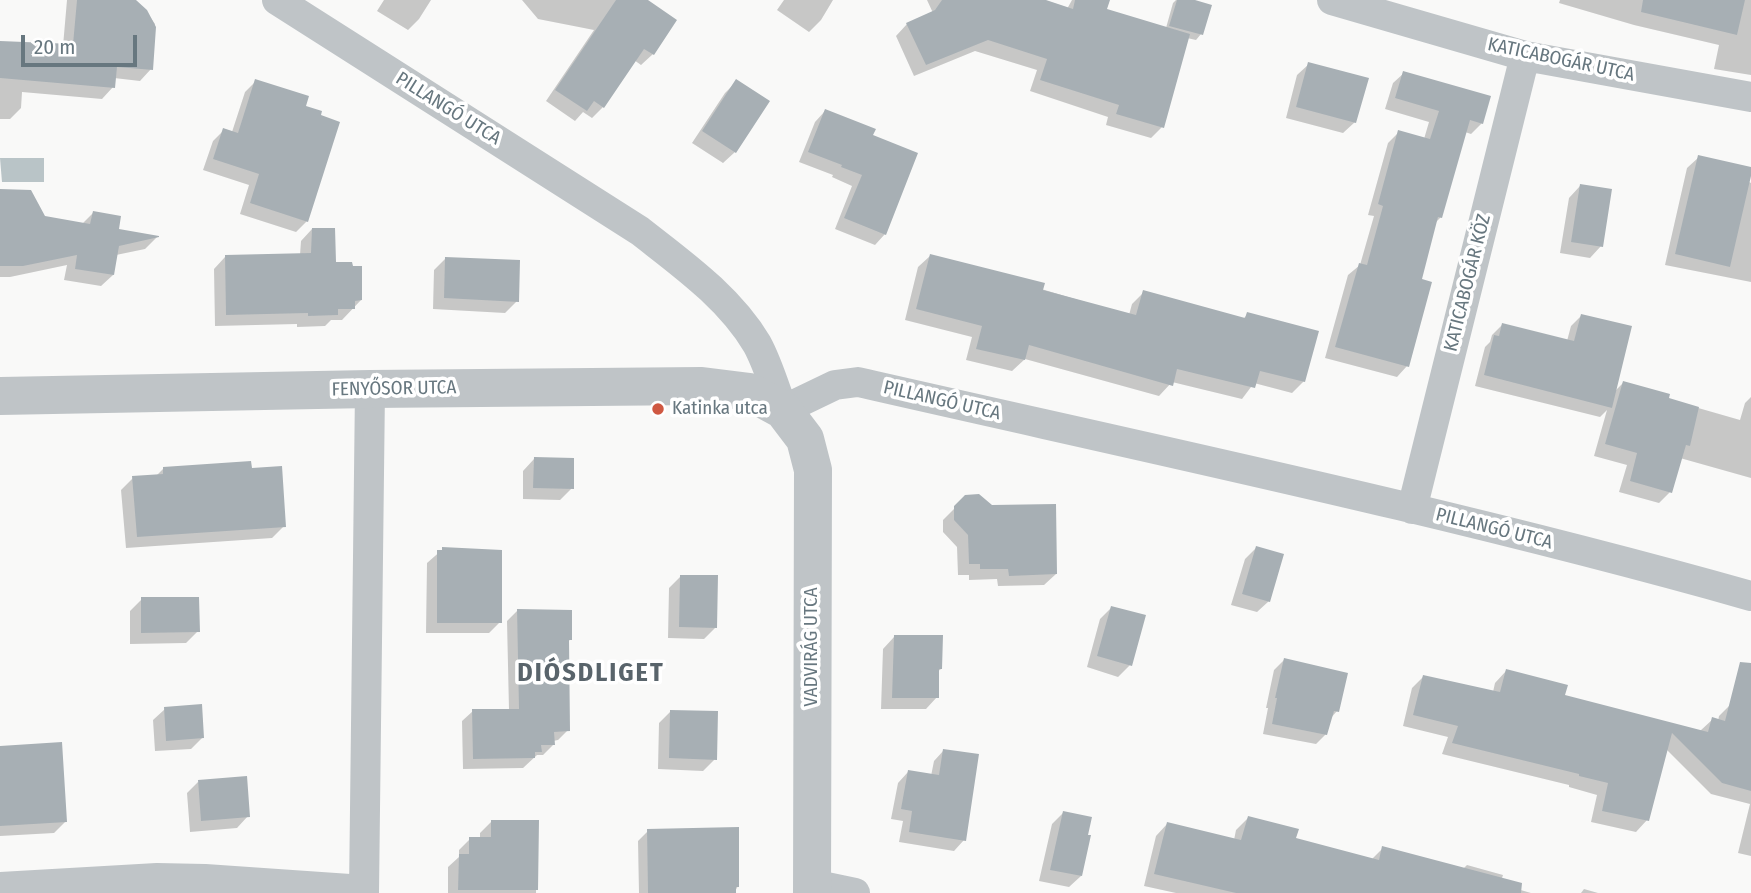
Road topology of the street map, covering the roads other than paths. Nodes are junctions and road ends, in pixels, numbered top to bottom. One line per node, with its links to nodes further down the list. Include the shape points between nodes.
1 (277, 0): 7 (street, PILLANGÓ UTCA, via 640,231 695,274 758,346)
2 (1332, 0): 3 (street, KATICABOGÁR UTCA)
3 (1525, 56): 4 (street, KATICABOGÁR UTCA); 8 (street, KATICABOGÁR KÖZ)
4 (1751, 97)
5 (370, 389): 6 (street, FENYŐSOR UTCA); 7 (street, FENYŐSOR UTCA, via 702,386 750,392); 12 (street)
6 (0, 396)
7 (783, 410): 8 (street, PILLANGÓ UTCA, via 835,385 858,382); 11 (street, VADVIRÁG UTCA, via 805,439 813,470)
8 (1412, 509): 9 (street, PILLANGÓ UTCA)
9 (1751, 596)
10 (0, 887): 12 (street, via 158,878)
11 (812, 889): 13 (street)
12 (364, 891)
13 (855, 893)

